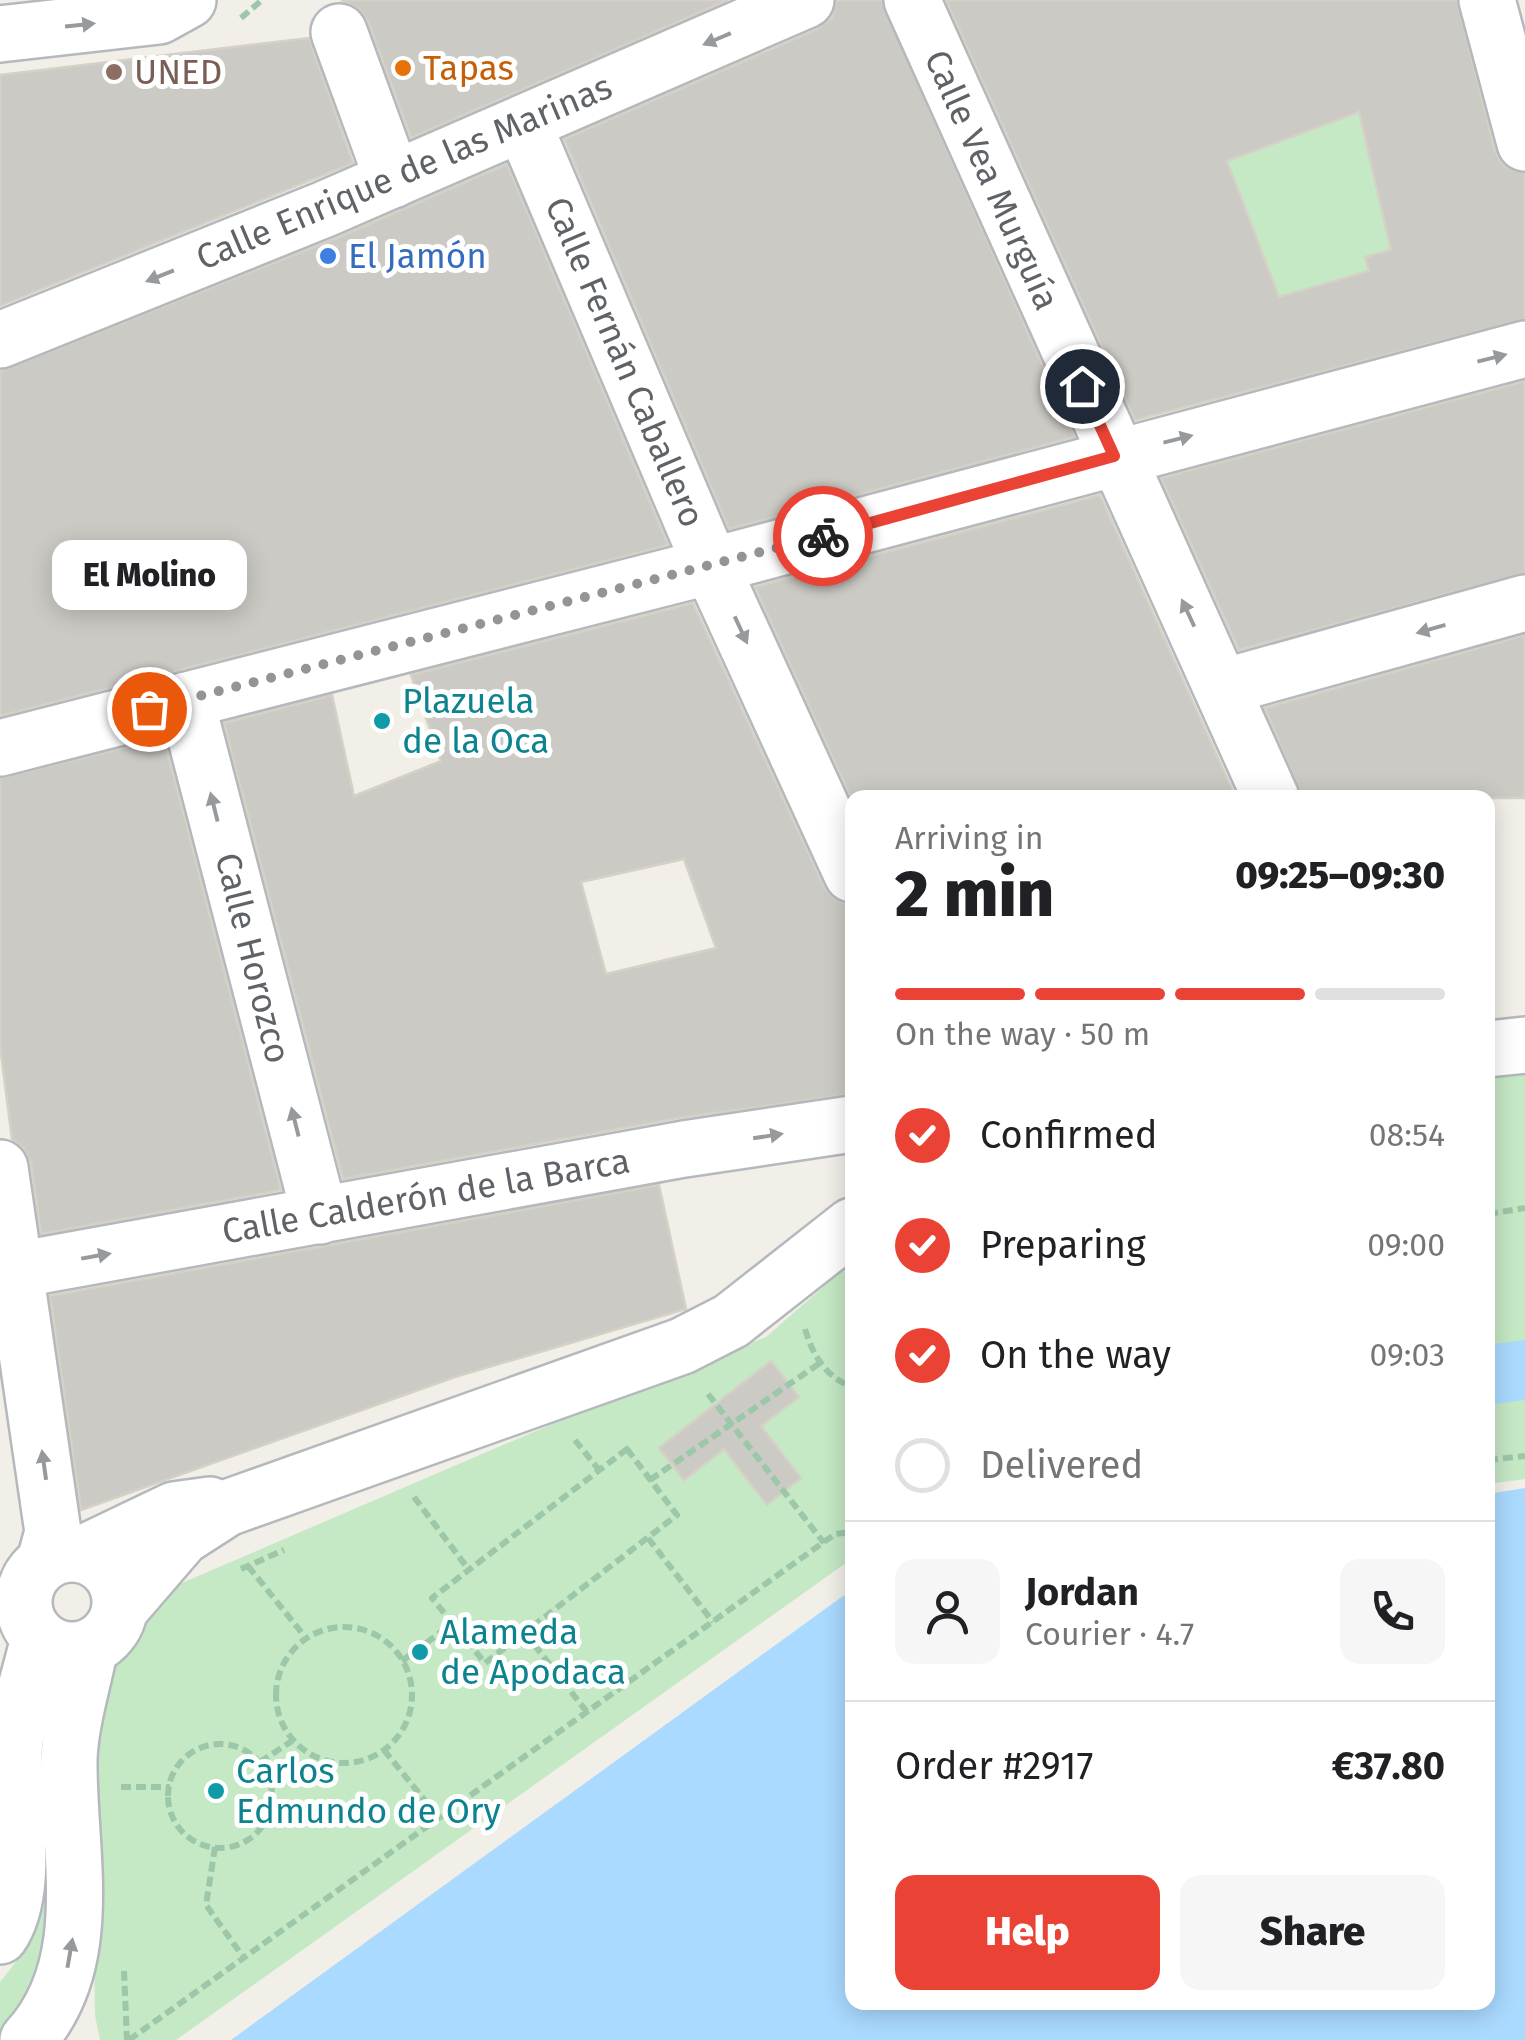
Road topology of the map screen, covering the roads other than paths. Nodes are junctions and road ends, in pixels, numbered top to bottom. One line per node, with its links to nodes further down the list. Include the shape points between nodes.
1 (188, 0): 6 (street, one-way to 1, via 159,16)
2 (806, 0): 7 (street, Calle Enrique de las Marinas, one-way to 7)
3 (912, 0): 12 (street, Calle Vea Murguía)
4 (1487, 0): 8 (street)
5 (339, 32): 9 (street)
6 (0, 34)
7 (523, 122): 9 (street, Calle Enrique de las Marinas); 13 (street, Calle Fernán Caballero)
8 (1525, 143)
9 (393, 180): 10 (street, Calle Enrique de las Marinas, one-way to 10)
10 (0, 340)
11 (1525, 350): 12 (street, one-way to 11)
12 (1114, 456): 13 (street); 15 (street, Calle Vea Murguía, one-way to 12)
13 (711, 566): 16 (street); 19 (street, Calle Fernán Caballero, one-way to 19)
14 (1525, 603): 15 (street, one-way to 15)
15 (1224, 687): 18 (street, Calle Vea Murguía)
16 (186, 700): 17 (street); 24 (street, Calle Horozco, one-way to 16)
17 (0, 748)
18 (1268, 790)
19 (845, 859)
20 (1525, 1045): 21 (street)
21 (1495, 1049)
22 (845, 1125): 24 (street, Calle Calderón de la Barca, one-way to 22)
23 (0, 1168): 26 (street)
24 (320, 1216): 26 (street, Calle Calderón de la Barca, one-way to 24)
25 (845, 1232): 27 (street, via 731,1322 682,1346)
26 (8, 1272): 28 (street, one-way to 26, via 53,1532)
27 (228, 1508): 28 (street, via 174,1510); 29 (street, via 182,1536)
28 (64, 1558): 29 (street, via 104,1564 115,1577); 29 (street, via 27,1584 30,1626)
29 (83, 1631): 30 (street, via 14,1748 16,1885 10,1922); 31 (street, one-way to 29, via 66,1976 74,1926 69,1757)
30 (0, 1936)
31 (28, 2040)

